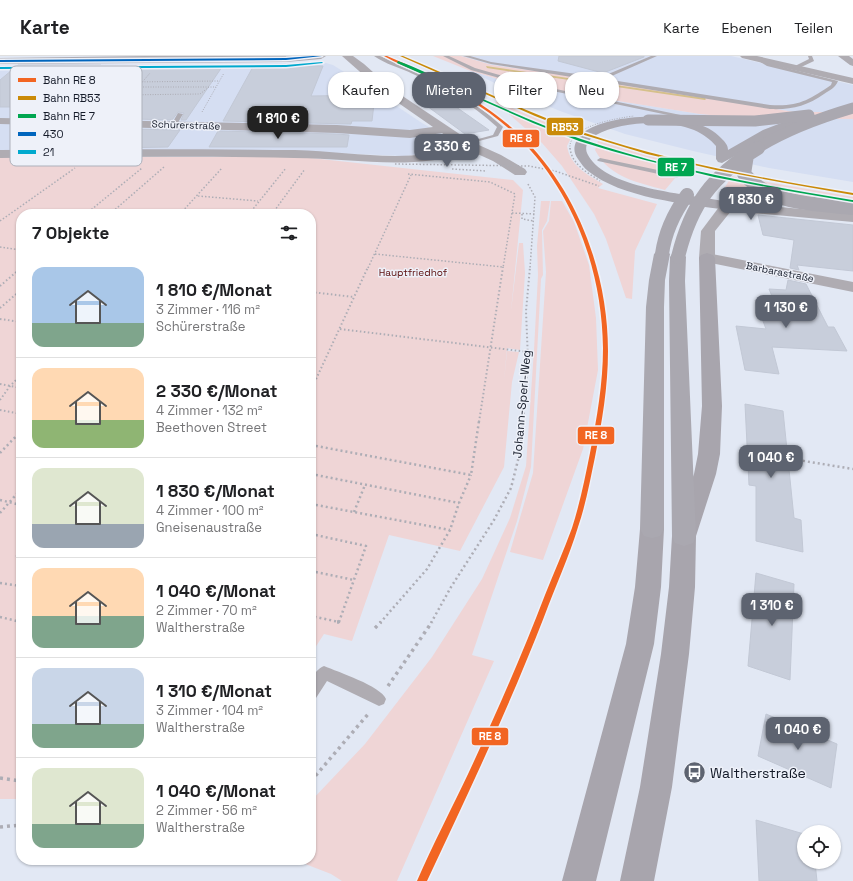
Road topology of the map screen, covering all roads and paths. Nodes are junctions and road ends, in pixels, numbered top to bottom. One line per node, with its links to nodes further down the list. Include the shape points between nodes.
1 (288, 56): 11 (main road)
2 (322, 56): 11 (main road)
3 (346, 56): 40 (street, via 388,91)
4 (376, 56): 41 (lane, via 430,79 465,100 500,127 496,136)
5 (445, 56): 39 (lane, via 473,69 526,84)
6 (465, 56): 20 (lane, via 491,63)
7 (655, 56): 19 (lane)
8 (745, 56): 13 (street)
9 (837, 56): 15 (street)
10 (158, 57): 11 (main road); 14 (main road)
11 (254, 58)
12 (811, 58): 17 (lane)
13 (759, 59): 17 (street); 24 (lane, via 769,65 835,82 833,86 801,106 782,108)
14 (0, 61)
15 (846, 62): 17 (street); 21 (street, via 842,72)
16 (153, 69): 22 (path)
17 (799, 69): 21 (street)
18 (225, 71): 23 (path)
19 (619, 72)
20 (565, 74)
21 (850, 80)
22 (144, 82): 23 (path)
23 (219, 82): 27 (path)
24 (619, 82)
25 (142, 87): 26 (path)
26 (209, 87): 27 (path); 28 (path, via 200,94)
27 (216, 87): 29 (path)
28 (142, 95)
29 (211, 96)
30 (853, 102): 33 (highway)
31 (853, 108): 43 (highway, bridge, via 780,136)
32 (180, 114): 38 (lane)
33 (807, 116): 34 (highway, bridge, via 754,121); 44 (highway, via 767,132)
34 (648, 120): 44 (highway, bridge, via 680,123 707,132 720,142); 58 (highway, via 607,125 592,132 583,140 580,149 583,159)
35 (0, 121): 36 (street, Schürerstraße)
36 (10, 121)
37 (142, 124): 38 (street, Schürerstraße)
38 (174, 125): 40 (street, Schürerstraße, via 337,129 410,134)
39 (738, 127)
40 (444, 129): 41 (street)
41 (467, 146): 42 (street, via 443,157 420,159 296,154); 53 (street, via 497,158)
42 (142, 154)
43 (747, 155): 63 (highway, bridge, via 744,174 761,189 791,199); 80 (highway, bridge, via 714,181 698,203)
44 (722, 159): 54 (highway)
45 (600, 160): 57 (lane)
46 (290, 163): 61 (path)
47 (395, 164): 58 (path, bridge, via 529,166)
48 (308, 165): 69 (path)
49 (77, 167): 64 (path)
50 (143, 167): 65 (path)
51 (164, 167): 66 (path)
52 (223, 168): 60 (path)
53 (520, 172): 73 (path, Johann-Sperl-Weg, via 535,197)
54 (706, 173)
55 (403, 174): 56 (path)
56 (411, 175): 71 (path, via 490,182 515,194); 79 (path)
57 (677, 176)
58 (604, 182): 62 (highway)
59 (695, 184): 80 (highway, bridge, via 685,196 669,226 663,244)
60 (197, 196): 61 (path); 67 (path)
61 (259, 201): 68 (path)
62 (727, 206): 74 (street); 81 (street, via 708,231)
63 (853, 208)
64 (17, 209)
65 (92, 209)
66 (116, 209)
67 (185, 209)
68 (253, 209)
69 (276, 209)
70 (16, 210): 75 (path)
71 (512, 213): 72 (path); 82 (path)
72 (522, 214): 73 (path); 76 (path, via 522,219)
73 (535, 214): 76 (path, Johann-Sperl-Weg)
74 (853, 218)
75 (0, 221)
76 (534, 221): 94 (path, Johann-Sperl-Weg, via 526,311)
77 (0, 247): 78 (path)
78 (16, 249)
79 (375, 254): 82 (path); 88 (path)
80 (670, 255): 119 (highway, via 657,280 655,307); 122 (highway, via 677,281)
81 (707, 258): 85 (street, Barbarastraße); 122 (main road, via 712,406 709,454 705,474)
82 (503, 267): 93 (path)
83 (16, 272): 84 (path)
84 (0, 286)
85 (853, 287)
86 (316, 293): 88 (path)
87 (16, 294): 89 (path)
88 (354, 297): 92 (path)
89 (0, 308)
90 (0, 319): 91 (path)
91 (16, 321)
92 (340, 329): 93 (path); 95 (path)
93 (490, 348): 94 (path); 109 (path)
94 (528, 352): 132 (path, Johann-Sperl-Weg, via 520,452 511,488 431,623)
95 (316, 379)
96 (16, 380): 98 (path)
97 (0, 384): 98 (path)
98 (10, 386): 99 (path); 100 (path)
99 (16, 387)
100 (0, 400)
101 (0, 410): 102 (path)
102 (16, 413)
103 (16, 436): 105 (path)
104 (316, 446): 109 (path)
105 (0, 453)
106 (798, 460): 107 (path)
107 (853, 469)
108 (316, 475): 110 (path)
109 (471, 475): 114 (path)
110 (365, 484): 114 (path); 117 (path)
111 (16, 494): 113 (path)
112 (0, 500): 113 (path)
113 (9, 502): 115 (path); 118 (path)
114 (459, 503): 120 (path)
115 (16, 504)
116 (316, 505): 117 (path)
117 (354, 512): 120 (path)
118 (0, 513)
119 (652, 529): 138 (main road, via 648,587 640,644)
120 (450, 530): 130 (path, via 427,569)
121 (316, 535): 124 (path, via 366,546)
122 (684, 536): 139 (main road, via 675,654 656,787)
123 (316, 572): 124 (path)
124 (354, 580): 128 (path, via 339,622)
125 (0, 584): 126 (path)
126 (16, 586)
127 (0, 617): 129 (path)
128 (316, 617)
129 (16, 621)
130 (374, 628)
131 (316, 685): 132 (lane, via 324,673)
132 (379, 699): 133 (path, Johann-Sperl-Weg)
133 (316, 775)
134 (0, 778): 135 (path)
135 (16, 780)
136 (16, 825): 137 (path)
137 (0, 827)
138 (579, 881)
139 (637, 881)

